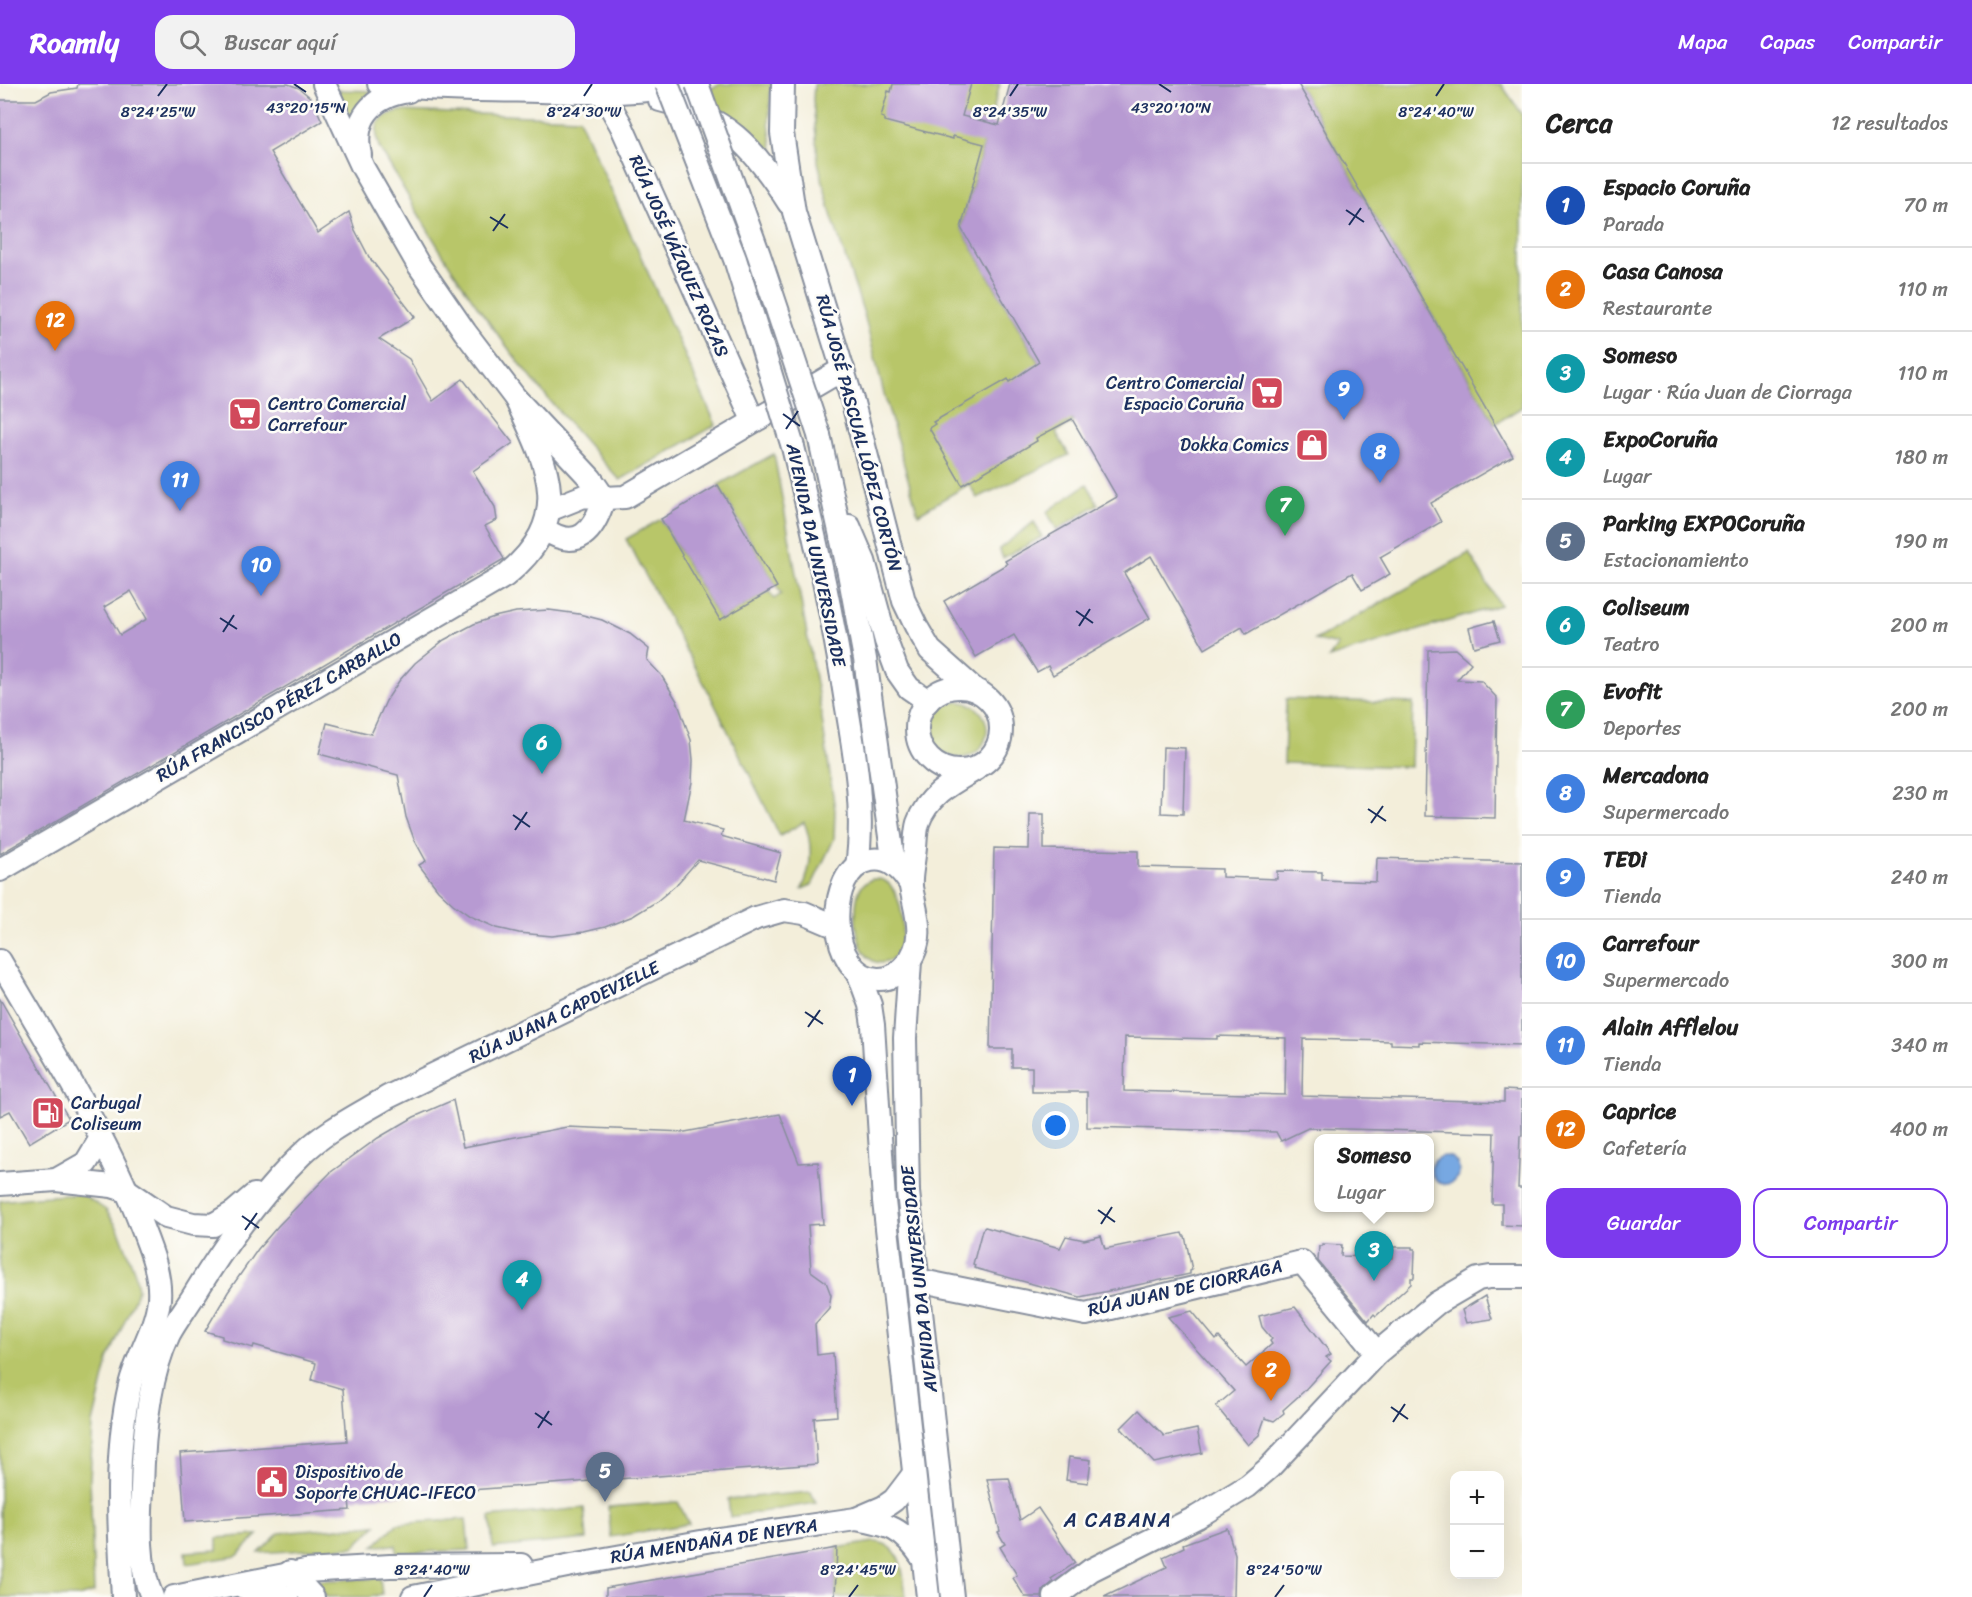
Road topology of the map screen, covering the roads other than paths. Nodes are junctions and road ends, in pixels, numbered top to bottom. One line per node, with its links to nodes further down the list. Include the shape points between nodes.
1 (324, 84): 9 (street)
2 (379, 84): 7 (street, RÚA JOSÉ PASCUAL LÓPEZ CORTÓN)
3 (667, 84): 22 (street, AVENIDA DA UNIVERSIDADE, bridge, via 735,259 793,447 817,543 860,801)
4 (686, 84): 8 (street, RÚA JOSÉ PASCUAL LÓPEZ CORTÓN)
5 (697, 84): 14 (street, AVENIDA DA UNIVERSIDADE, bridge, via 763,266 819,435)
6 (783, 84): 10 (street, RÚA JOSÉ PASCUAL LÓPEZ CORTÓN, via 782,133)
7 (429, 89): 8 (street, RÚA JOSÉ PASCUAL LÓPEZ CORTÓN); 9 (street, RÚA JOSÉ PASCUAL LÓPEZ CORTÓN, via 387,96 367,111 358,138)
8 (603, 93): 10 (street, RÚA JOSÉ PASCUAL LÓPEZ CORTÓN, via 683,106 715,122 755,154); 13 (street, RÚA JOSÉ VÁZQUEZ ROZAS)
9 (363, 168): 12 (street, via 418,264)
10 (794, 212): 11 (street, RÚA JOSÉ PASCUAL LÓPEZ CORTÓN)
11 (843, 369): 13 (street); 17 (street, RÚA JOSÉ PASCUAL LÓPEZ CORTÓN, via 904,601)
12 (516, 399): 15 (street); 16 (street, via 544,463 549,488)
13 (753, 420): 15 (street, via 625,497)
14 (829, 479): 19 (street, AVENIDA DA UNIVERSIDADE, via 864,561 897,671 909,688); 21 (street, AVENIDA DA UNIVERSIDADE, via 866,659)
15 (604, 498): 16 (street, via 584,496); 16 (street, via 594,522 574,540 555,537)
16 (546, 519): 23 (street, RÚA FRANCISCO PÉREZ CARBALLO, via 532,550 505,576)
17 (930, 650): 18 (street, RÚA JOSÉ PASCUAL LÓPEZ CORTÓN); 19 (street, RÚA JOSÉ PASCUAL LÓPEZ CORTÓN)
18 (975, 690): 19 (street, via 956,688); 20 (street, RÚA JOSÉ PASCUAL LÓPEZ CORTÓN, via 996,709 1001,722 997,750)
19 (933, 697): 20 (street, via 920,714 917,728 925,754 948,770)
20 (976, 769): 24 (street, RÚA JOSÉ PASCUAL LÓPEZ CORTÓN, via 943,788 926,807 918,825)
21 (894, 865): 22 (street, via 876,860); 24 (street)
22 (857, 866): 25 (street, via 839,897)
23 (0, 869)
24 (911, 885): 27 (street, via 919,922)
25 (837, 927): 28 (street, via 846,957); 30 (street, RÚA JUANA CAPDEVIELLE, via 804,913 784,910 756,918 388,1097)
26 (0, 961): 29 (street)
27 (910, 961): 28 (street, via 887,979 873,979); 35 (street, AVENIDA DA UNIVERSIDADE, via 905,1038 908,1192)
28 (858, 972): 37 (street, AVENIDA DA UNIVERSIDADE, via 873,1024 884,1201)
29 (101, 1138): 31 (street, via 86,1163); 33 (street)
30 (302, 1154): 33 (street, RÚA JUANA CAPDEVIELLE, via 233,1213 213,1225 166,1217); 44 (street, RÚA JUANA CAPDEVIELLE, via 256,1205 169,1334 155,1377 142,1464 143,1554)
31 (56, 1180): 32 (street); 33 (street, RÚA JUANA CAPDEVIELLE)
32 (0, 1185)
33 (128, 1191): 43 (street, via 152,1252 159,1298 130,1384 123,1422 119,1486)
34 (1522, 1277): 36 (street, via 1478,1279 1457,1290 1414,1320)
35 (917, 1280): 36 (street, RÚA JUAN DE CIORRAGA, via 1086,1314 1302,1262); 50 (street, AVENIDA DA UNIVERSIDADE)
36 (1377, 1353): 51 (street, via 1248,1486 1197,1517 1091,1570)
37 (913, 1475): 38 (street, RÚA MENDAÑA DE NEYRA, via 889,1504); 39 (street, AVENIDA DA UNIVERSIDADE)
38 (856, 1519): 39 (street, RÚA MENDAÑA DE NEYRA, via 882,1524 905,1535); 40 (street, RÚA MENDAÑA DE NEYRA)
39 (922, 1558): 49 (street, AVENIDA DA UNIVERSIDADE)
40 (572, 1565): 41 (street, RÚA MENDAÑA DE NEYRA, via 390,1566); 48 (street, RÚA MENDAÑA DE NEYRA)
41 (290, 1572): 42 (street, RÚA MENDAÑA DE NEYRA); 47 (street)
42 (225, 1586): 45 (street, RÚA MENDAÑA DE NEYRA); 46 (street, via 257,1587)
43 (123, 1597)
44 (152, 1597)
45 (174, 1597)
46 (287, 1597)
47 (313, 1597)
48 (413, 1597)
49 (928, 1597)
50 (952, 1597)
51 (1055, 1597)

